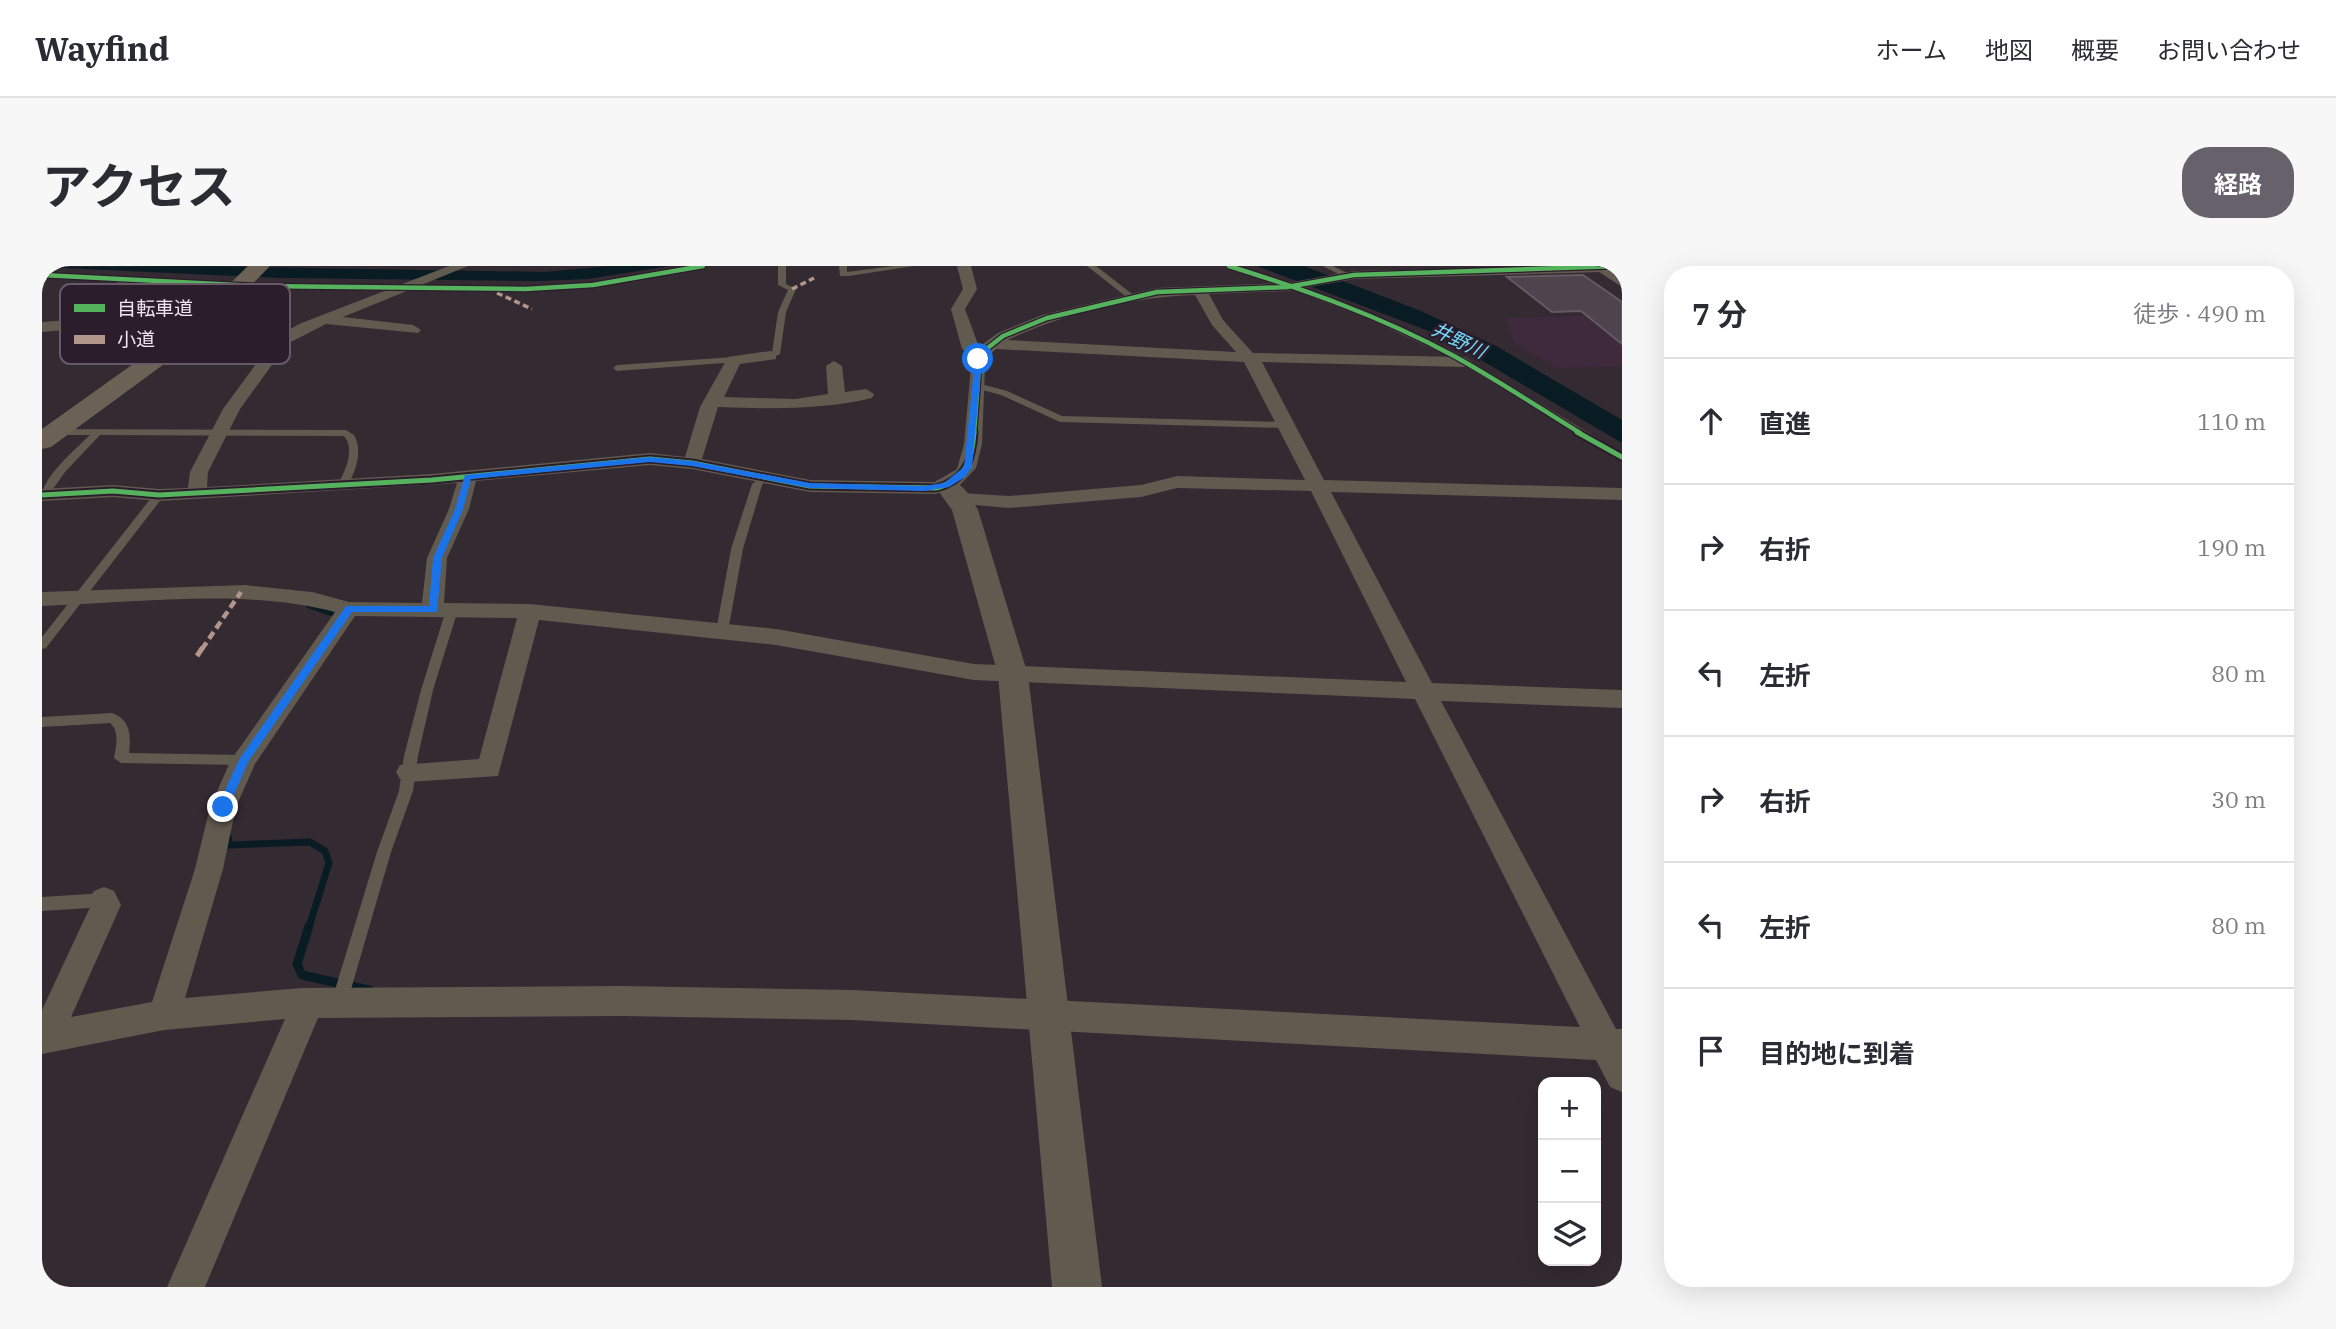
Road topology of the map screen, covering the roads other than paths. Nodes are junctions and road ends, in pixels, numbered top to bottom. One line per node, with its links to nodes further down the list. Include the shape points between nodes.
1 (260, 266): 16 (main road)
2 (461, 266): 20 (street)
3 (782, 266): 26 (lane, via 782,285 792,289 782,312 776,354)
4 (843, 266): 5 (lane, via 844,274 849,274)
5 (909, 266)
6 (964, 266): 25 (street, via 970,289 958,309 970,349)
7 (1091, 266): 19 (lane)
8 (1327, 266): 12 (lane)
9 (1620, 266): 10 (street)
10 (1600, 267): 12 (street); 14 (street)
11 (42, 275): 13 (lane)
12 (1346, 276): 17 (street)
13 (128, 279): 15 (street)
14 (1622, 282)
15 (123, 284)
16 (243, 284)
17 (1293, 286): 18 (street); 29 (lane)
18 (1199, 289): 19 (street); 27 (street, via 1217,322)
19 (1132, 297): 25 (street, via 1047,318 1003,336)
20 (324, 319): 23 (street); 24 (street)
21 (60, 325): 22 (street)
22 (42, 327)
23 (413, 330)
24 (290, 334)
25 (987, 349): 27 (street); 34 (street)
26 (770, 356): 28 (street)
27 (1251, 357): 29 (street); 38 (street)
28 (734, 360): 33 (lane); 37 (street)
29 (1464, 362): 42 (lane)
30 (148, 364): 41 (main road)
31 (265, 364): 40 (street)
32 (834, 366): 36 (street)
33 (617, 368)
34 (974, 385): 38 (lane, via 1004,393 1060,419); 48 (street, via 968,467)
35 (866, 394): 36 (street)
36 (837, 400): 37 (street)
37 (712, 402): 43 (street)
38 (1286, 425): 47 (street)
39 (96, 434): 40 (lane); 41 (lane); 51 (lane)
40 (221, 434): 46 (lane, via 351,434 355,446); 49 (street, via 199,472)
41 (46, 435)
42 (1622, 457)
43 (692, 463): 44 (street, via 650,459); 45 (street)
44 (468, 477): 46 (street); 56 (street, via 437,558)
45 (762, 479): 48 (street); 58 (lane, via 737,549)
46 (344, 483): 49 (street)
47 (1318, 485): 48 (street, via 1177,482 1141,491 1009,502); 50 (street); 61 (street)
48 (953, 492): 60 (street)
49 (197, 493): 52 (street)
50 (1622, 494)
51 (43, 495): 52 (street, via 113,491)
52 (159, 495): 53 (lane)
53 (80, 598): 54 (street); 55 (street, via 245,592 312,599); 59 (lane)
54 (42, 599)
55 (349, 609): 56 (street); 64 (street)
56 (443, 610): 57 (street); 65 (lane)
57 (530, 611): 58 (street); 65 (street, via 489,769)
58 (722, 631): 60 (street)
59 (42, 645)
60 (1013, 675): 61 (street); 70 (street)
61 (1424, 690): 62 (street); 72 (street)
62 (1622, 699)
63 (42, 722): 64 (lane, via 112,718 124,729 121,758)
64 (244, 761): 69 (street, via 223,807)
65 (409, 772): 68 (lane, via 384,852)
66 (104, 900): 67 (lane); 71 (street, via 106,905)
67 (42, 904)
68 (324, 1003): 69 (street); 70 (street, via 811,1004); 74 (street)
69 (164, 1015): 71 (street)
70 (1050, 1015): 72 (street); 75 (street)
71 (44, 1037)
72 (1614, 1045): 73 (street)
73 (1622, 1075)
74 (186, 1287)
75 (1077, 1287)

